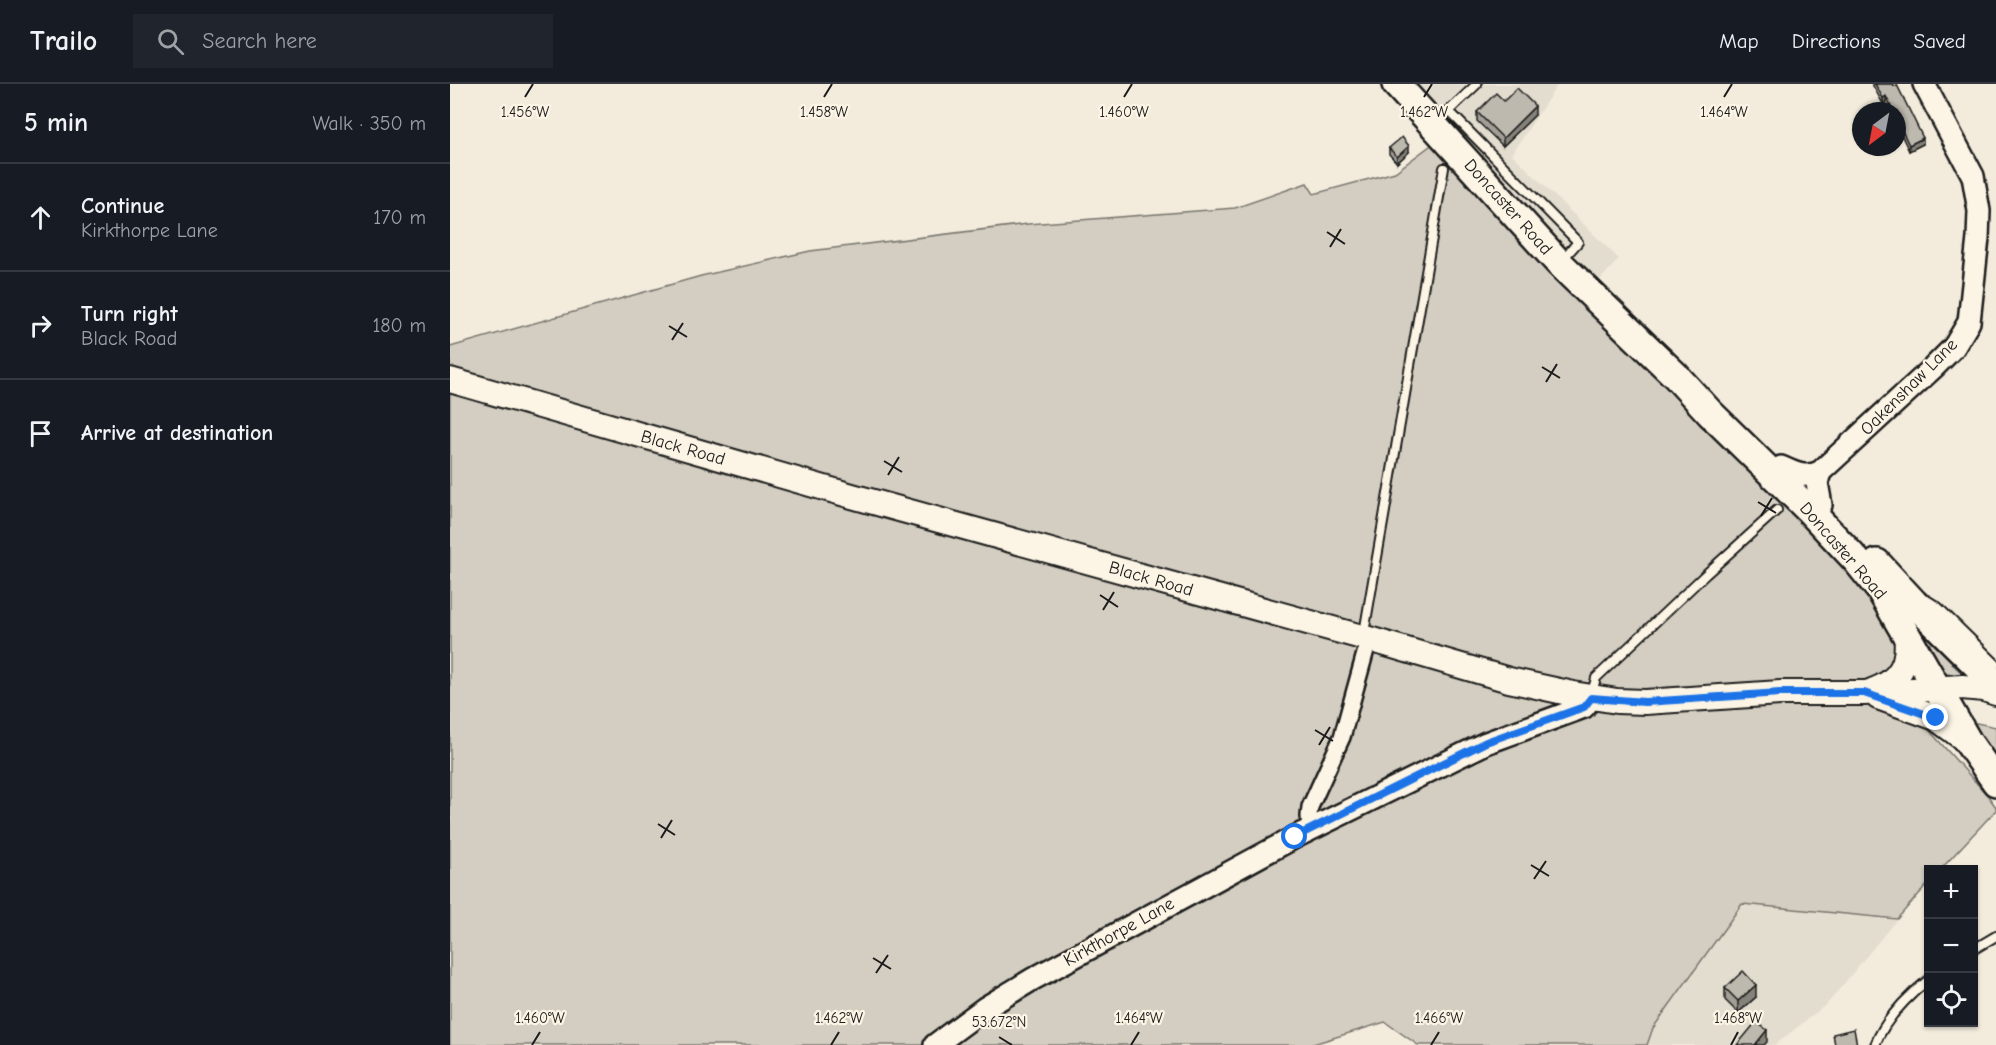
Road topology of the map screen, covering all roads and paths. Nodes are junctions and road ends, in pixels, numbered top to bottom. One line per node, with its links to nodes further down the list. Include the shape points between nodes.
1 (1396, 84): 4 (highway, Doncaster Road)
2 (1477, 84): 4 (lane)
3 (1924, 84): 8 (street, Oakenshaw Lane, via 1973,176 1979,211 1969,322 1954,347)
4 (1441, 118): 6 (highway, Doncaster Road, via 1559,263)
5 (1444, 168): 12 (lane)
6 (1676, 376): 8 (highway, Doncaster Road); 8 (highway, Doncaster Road, via 1710,413)
7 (450, 380): 12 (main road, Black Road)
8 (1812, 490): 10 (highway, Doncaster Road); 11 (highway, Doncaster Road)
9 (1777, 510): 18 (lane, via 1596,678)
10 (1894, 581): 13 (lane, via 1938,607); 14 (highway, Doncaster Road)
11 (1906, 633): 15 (highway, Doncaster Road); 16 (main road, Black Road, via 1907,660 1897,676)
12 (1366, 638): 18 (main road, Black Road, via 1509,680); 21 (street, via 1342,737 1310,807)
13 (1996, 664)
14 (1996, 684)
15 (1936, 688): 16 (main road, Black Road); 17 (main road, Black Road, via 1962,687); 19 (highway, Doncaster Road)
16 (1864, 693): 18 (main road, Black Road, via 1780,693 1645,702); 19 (main road, Black Road, via 1936,718)
17 (1996, 693)
18 (1591, 698): 21 (street, Kirkthorpe Lane, via 1584,707 1486,742)
19 (1968, 742): 20 (highway, Doncaster Road)
20 (1996, 782)
21 (1310, 830): 25 (street, Kirkthorpe Lane, via 1033,979)
22 (1996, 936): 23 (lane)
23 (1978, 947)
24 (1924, 984): 26 (lane, via 1908,997)
25 (935, 1045)
26 (1875, 1045)

